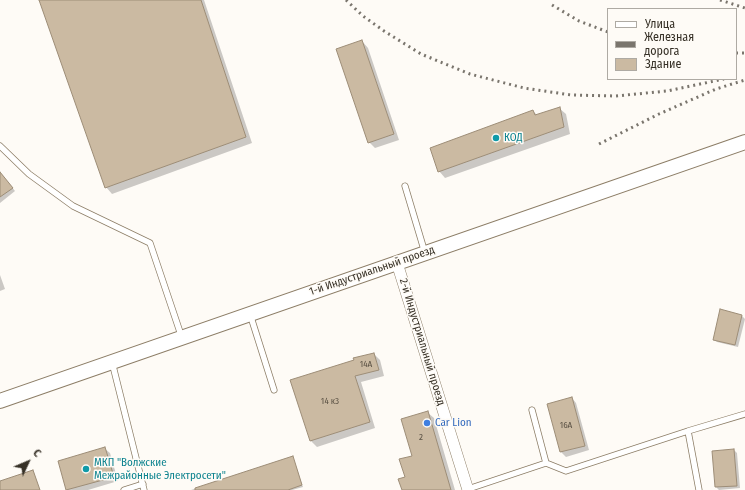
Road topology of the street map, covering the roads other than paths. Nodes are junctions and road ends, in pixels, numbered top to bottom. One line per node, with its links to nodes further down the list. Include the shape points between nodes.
1 (745, 142): 4 (street, 1-й Индустриальный проезд)
2 (0, 146): 7 (lane, via 29,174 74,206 150,244)
3 (405, 186): 4 (lane)
4 (425, 253): 5 (street, 1-й Индустриальный проезд)
5 (397, 263): 6 (street, 1-й Индустриальный проезд); 16 (street, 2-й Индустриальный проезд)
6 (250, 314): 7 (street, 1-й Индустриальный проезд); 9 (lane)
7 (182, 338): 8 (street, 1-й Индустриальный проезд)
8 (112, 362): 10 (street, 1-й Индустриальный проезд); 15 (lane)
9 (274, 390)
10 (0, 401)
11 (532, 410): 14 (lane)
12 (745, 414): 13 (lane)
13 (688, 431): 14 (lane, via 566,471); 18 (lane)
14 (546, 463): 16 (lane)
15 (143, 487): 17 (lane)
16 (468, 489)
17 (124, 490)
18 (699, 490)

